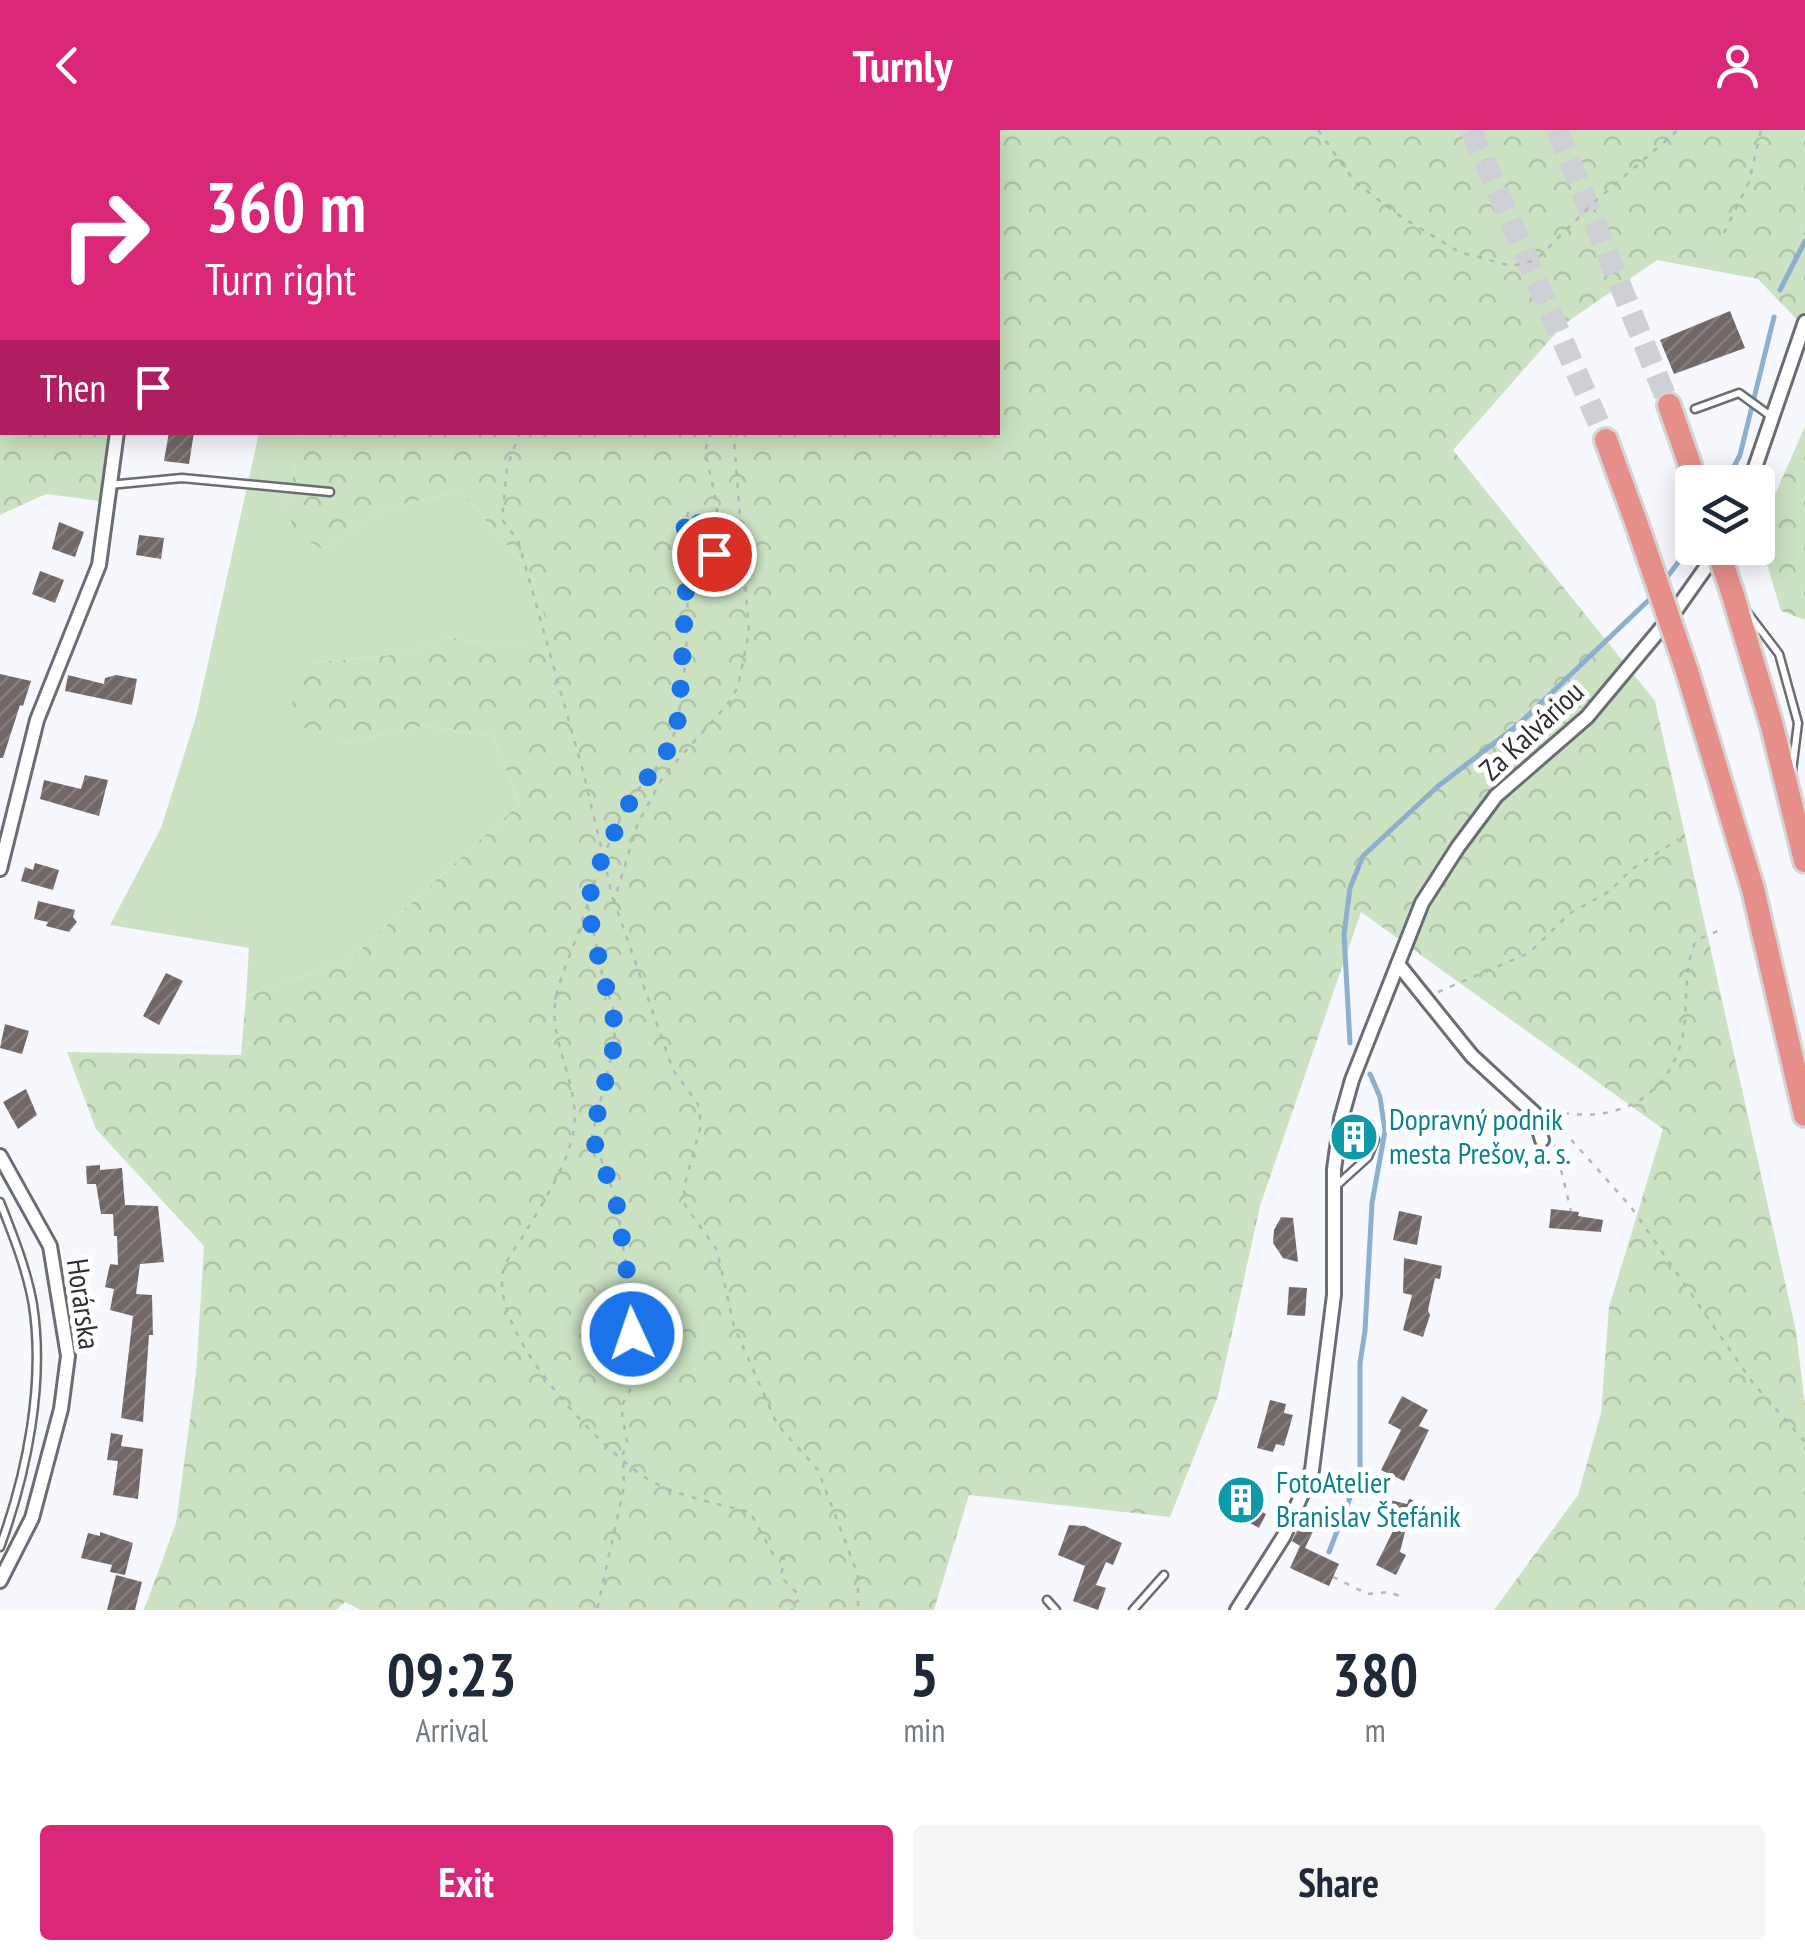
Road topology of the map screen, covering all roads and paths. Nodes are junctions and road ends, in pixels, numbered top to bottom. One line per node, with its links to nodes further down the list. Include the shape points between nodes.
1 (1318, 130): 2 (path, via 1356,182 1400,216 1459,252 1512,266 1536,260)
2 (1678, 130)
3 (1762, 130): 4 (path, via 1749,182)
4 (1724, 233)
5 (1805, 322): 8 (street)
6 (1669, 405): 14 (highway)
7 (1695, 409): 8 (lane, via 1738,393)
8 (1767, 414): 15 (street)
9 (117, 435): 16 (street)
10 (519, 435): 21 (path, via 507,468 502,520 518,540)
11 (710, 435): 21 (path, via 706,451 720,553 714,554 694,512 688,514 679,716 670,747 631,800)
12 (736, 435): 24 (path, via 749,632 738,687 664,774 638,824)
13 (1606, 440): 30 (highway, bridge, via 1687,671 1753,890)
14 (1690, 465)
15 (1754, 465)
16 (108, 485): 17 (lane, via 182,478); 23 (street, via 99,565 38,720)
17 (330, 492)
18 (1706, 565): 27 (street, Za Kalváriou, via 1611,691 1496,796 1422,903)
19 (1723, 565): 22 (highway, bridge)
20 (1679, 839): 28 (path, via 1569,914 1529,954)
21 (603, 855): 24 (path); 25 (path)
22 (1805, 862)
23 (0, 869)
24 (614, 901): 47 (path, via 674,1070 698,1104 701,1125 685,1205 717,1250 734,1326 777,1424 818,1470 858,1575)
25 (587, 904): 38 (path, via 613,1008 615,1042 592,1136 616,1200 632,1305 630,1390 621,1407); 38 (path, via 556,997 555,1024 576,1114 572,1140 504,1266 502,1293 511,1328 528,1354 597,1441)
26 (1725, 928): 29 (path, via 1696,940 1688,960 1685,1023 1662,1084 1636,1104 1598,1114)
27 (1398, 964): 28 (street); 31 (street, Za Kalváriou)
28 (1427, 997): 29 (street, via 1472,1056)
29 (1534, 1113): 32 (street); 37 (path, via 1560,1128 1631,1207 1753,1383)
30 (1805, 1115)
31 (1341, 1119): 34 (street, Za Kalváriou); 34 (lane, via 1370,1124 1374,1140 1368,1157)
32 (1542, 1140): 36 (path, via 1554,1139)
33 (0, 1156): 42 (street, Horárska, via 50,1246 68,1356 32,1518)
34 (1334, 1188): 50 (street, Za Kalváriou, via 1334,1295 1312,1470 1284,1536)
35 (0, 1202): 39 (lane, Horárska, via 32,1302 38,1353 24,1460)
36 (1571, 1211)
37 (1805, 1442)
38 (625, 1462): 45 (path, via 620,1516); 46 (path, via 647,1478 750,1512 774,1556 784,1559 781,1578 798,1600)
39 (0, 1547)
40 (1164, 1575): 49 (lane)
41 (1333, 1577): 43 (path, via 1368,1594)
42 (0, 1581)
43 (1402, 1597)
44 (1047, 1600): 48 (lane)
45 (597, 1610)
46 (792, 1610)
47 (858, 1610)
48 (1056, 1610)
49 (1134, 1610)
50 (1236, 1610)

